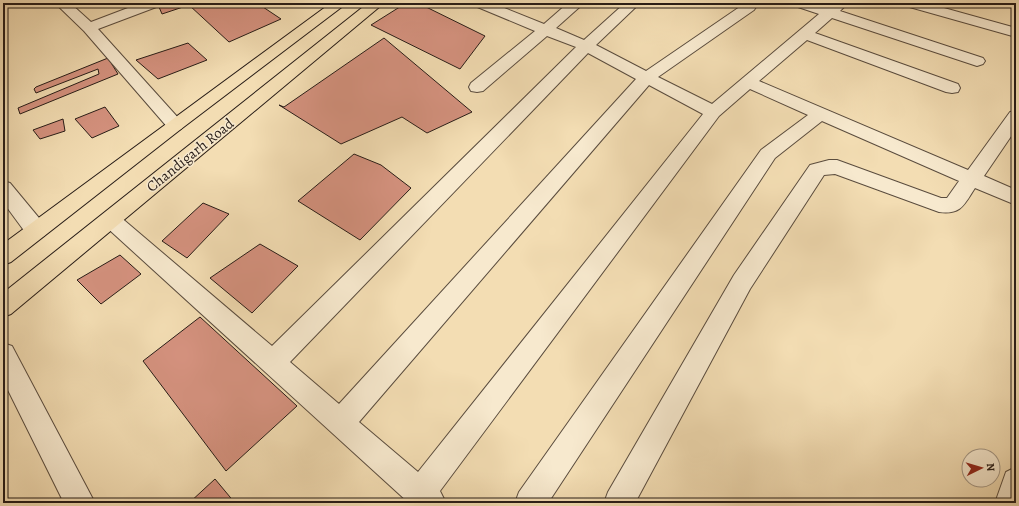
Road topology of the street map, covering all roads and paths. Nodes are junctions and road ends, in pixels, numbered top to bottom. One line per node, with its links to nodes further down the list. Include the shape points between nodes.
1 (62, 3): 12 (street)
2 (154, 3): 12 (street)
3 (340, 3): 25 (main road, Chandigarh Road)
4 (377, 3): 29 (main road, Chandigarh Road)
5 (480, 3): 13 (street)
6 (578, 3): 13 (street)
7 (633, 3): 16 (street)
8 (800, 3): 11 (street)
9 (911, 3): 14 (street)
10 (749, 7): 18 (street)
11 (835, 8): 15 (street); 17 (street)
12 (89, 28): 25 (street)
13 (546, 30): 16 (street); 20 (street)
14 (1016, 33)
15 (804, 34): 19 (street); 21 (street)
16 (586, 46): 18 (street); 34 (street)
17 (977, 61)
18 (647, 77): 22 (street); 35 (street)
19 (748, 82): 22 (street); 23 (street)
20 (477, 87)
21 (952, 88)
22 (713, 112): 37 (street)
23 (820, 114): 26 (street); 39 (street, via 768,154)
24 (1016, 116): 26 (street)
25 (175, 125): 30 (main road, Chandigarh Road)
26 (971, 180): 28 (street); 40 (street, via 954,204 944,206 837,167 817,170 742,282)
27 (3, 188): 30 (street)
28 (1016, 198)
29 (111, 220): 32 (main road, Chandigarh Road); 34 (street)
30 (36, 230): 31 (main road, Chandigarh Road)
31 (3, 256)
32 (3, 307)
33 (3, 354): 38 (street)
34 (273, 362): 35 (street)
35 (341, 422): 37 (street)
36 (1016, 482): 41 (street)
37 (425, 498)
38 (80, 503)
39 (530, 503)
40 (619, 503)
41 (1010, 503)

